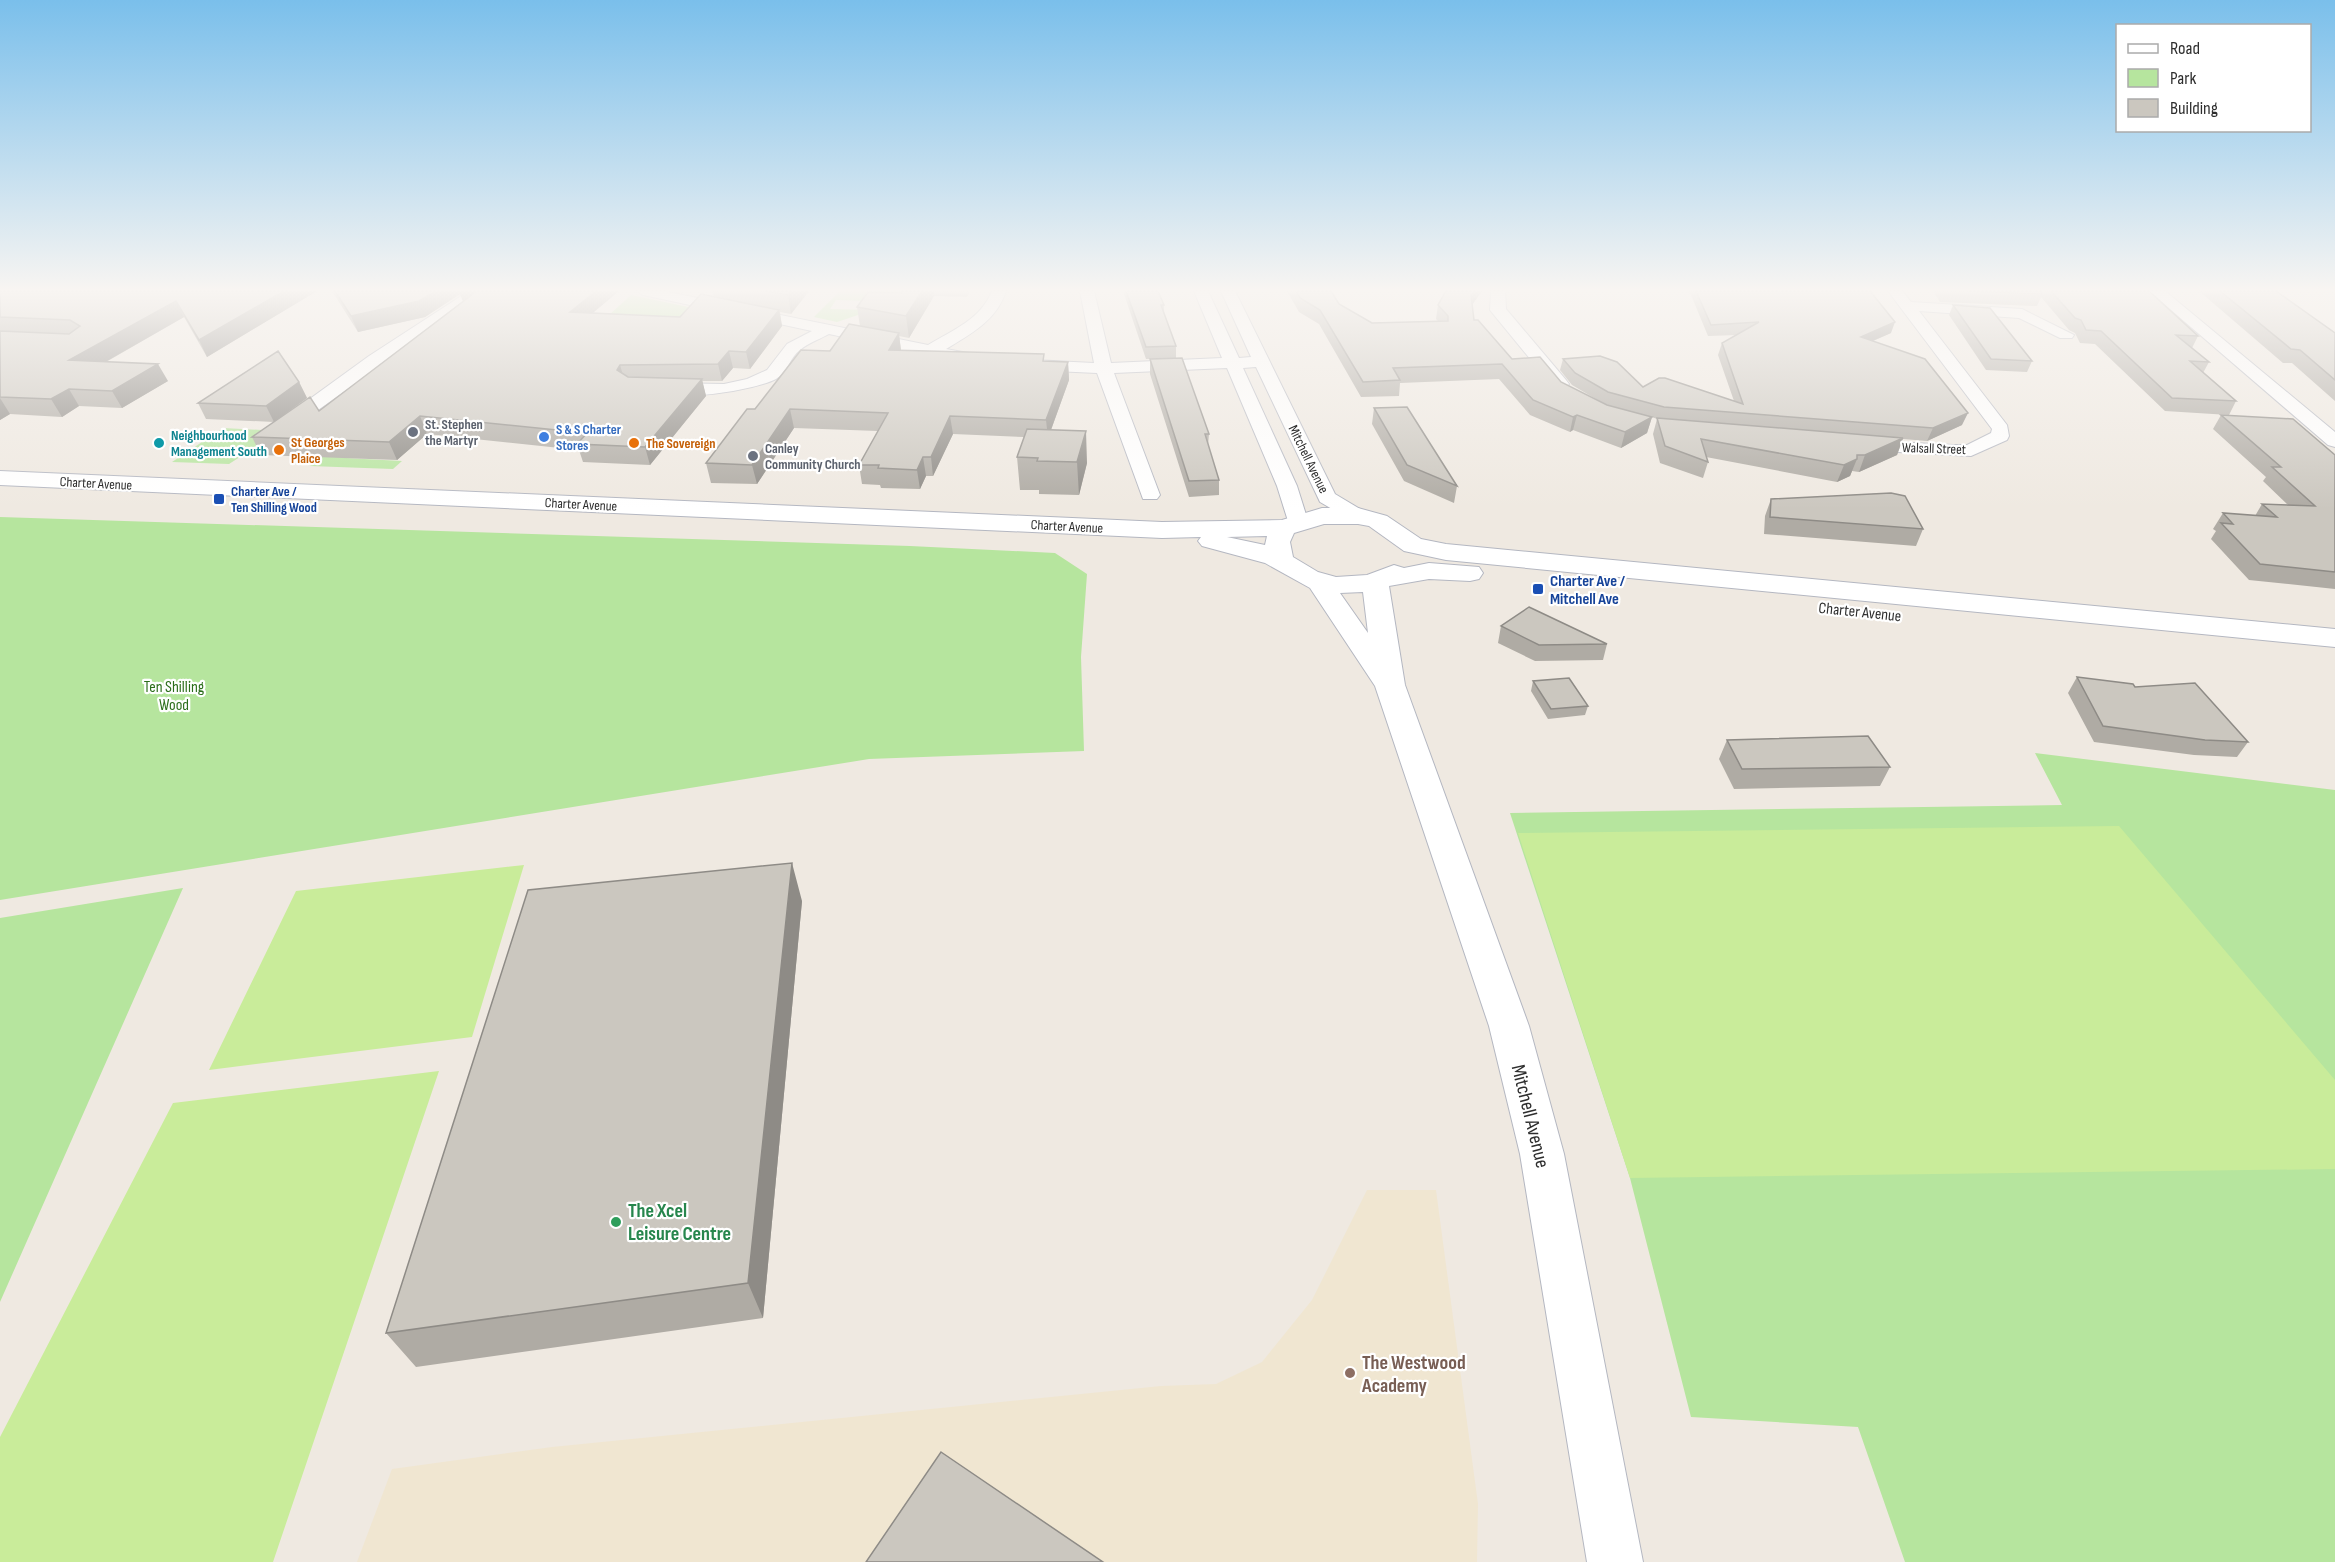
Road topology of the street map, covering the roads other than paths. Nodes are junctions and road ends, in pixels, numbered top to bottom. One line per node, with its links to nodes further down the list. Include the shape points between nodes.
1 (1232, 363): 20 (street, Mitchell Avenue, via 1287,486)
2 (370, 364): 14 (street)
3 (780, 364): 12 (street, via 773,374 724,389)
4 (1028, 364): 11 (street)
5 (1103, 364): 11 (street)
6 (1209, 364): 11 (street)
7 (1263, 364): 19 (street, Mitchell Avenue, via 1327,498)
8 (1543, 364): 13 (street)
9 (1951, 364): 16 (street, Walsall Street, via 2001,429 2000,436 1971,450 1953,451)
10 (2243, 364): 15 (street)
11 (1104, 368): 18 (street)
12 (644, 387)
13 (1572, 396)
14 (276, 432)
15 (2335, 441)
16 (1848, 443)
17 (0, 478): 21 (street, Charter Avenue)
18 (1150, 495)
19 (1358, 516): 20 (street, Charter Avenue, via 1322,516); 22 (street, Charter Avenue, via 1378,521)
20 (1291, 525): 21 (street, Charter Avenue); 23 (street, via 1277,543)
21 (1162, 530): 23 (street, Charter Avenue, via 1236,546)
22 (1402, 537): 24 (street, via 1407,550 1402,566); 26 (street, Charter Avenue, via 1413,545 1446,552)
23 (1281, 561): 25 (street, Charter Avenue)
24 (1381, 580): 25 (street, Charter Avenue); 27 (street, Charter Avenue, via 1446,571); 28 (street, Mitchell Avenue)
25 (1319, 582): 28 (street, Mitchell Avenue)
26 (2335, 638)
27 (2335, 657)
28 (1390, 685): 29 (street, Mitchell Avenue, via 1509,1026 1542,1154)
29 (1615, 1562)

